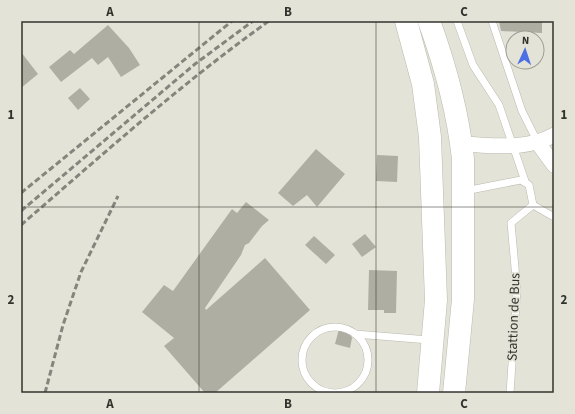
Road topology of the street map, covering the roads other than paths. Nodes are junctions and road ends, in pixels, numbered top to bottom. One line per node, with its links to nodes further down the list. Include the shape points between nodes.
1 (406, 21): 6 (main road, via 425,96)
2 (430, 21): 7 (main road, via 447,78)
3 (457, 21): 9 (lane, via 473,64 500,105)
4 (492, 21): 8 (lane, via 522,111)
5 (554, 135): 8 (street)
6 (430, 137): 7 (main road, via 447,131); 13 (main road)
7 (460, 139): 9 (street); 12 (main road)
8 (538, 143): 9 (street); 10 (street)
9 (514, 146): 11 (lane)
10 (554, 165)
11 (525, 181): 12 (lane, via 516,180); 14 (lane, via 529,185)
12 (464, 191): 13 (main road, via 452,196); 19 (main road, via 463,299)
13 (432, 193): 17 (main road, via 436,264)
14 (533, 205): 15 (lane); 20 (lane, Stattion de Bus, via 511,223 517,290)
15 (554, 217)
16 (355, 334): 16 (lane, via 335,327 314,334 307,342 302,363 311,383 330,393 346,391 360,382 366,373 368,357 362,342); 17 (lane)
17 (434, 340): 18 (main road)
18 (428, 393)
19 (454, 393)
20 (510, 393)

